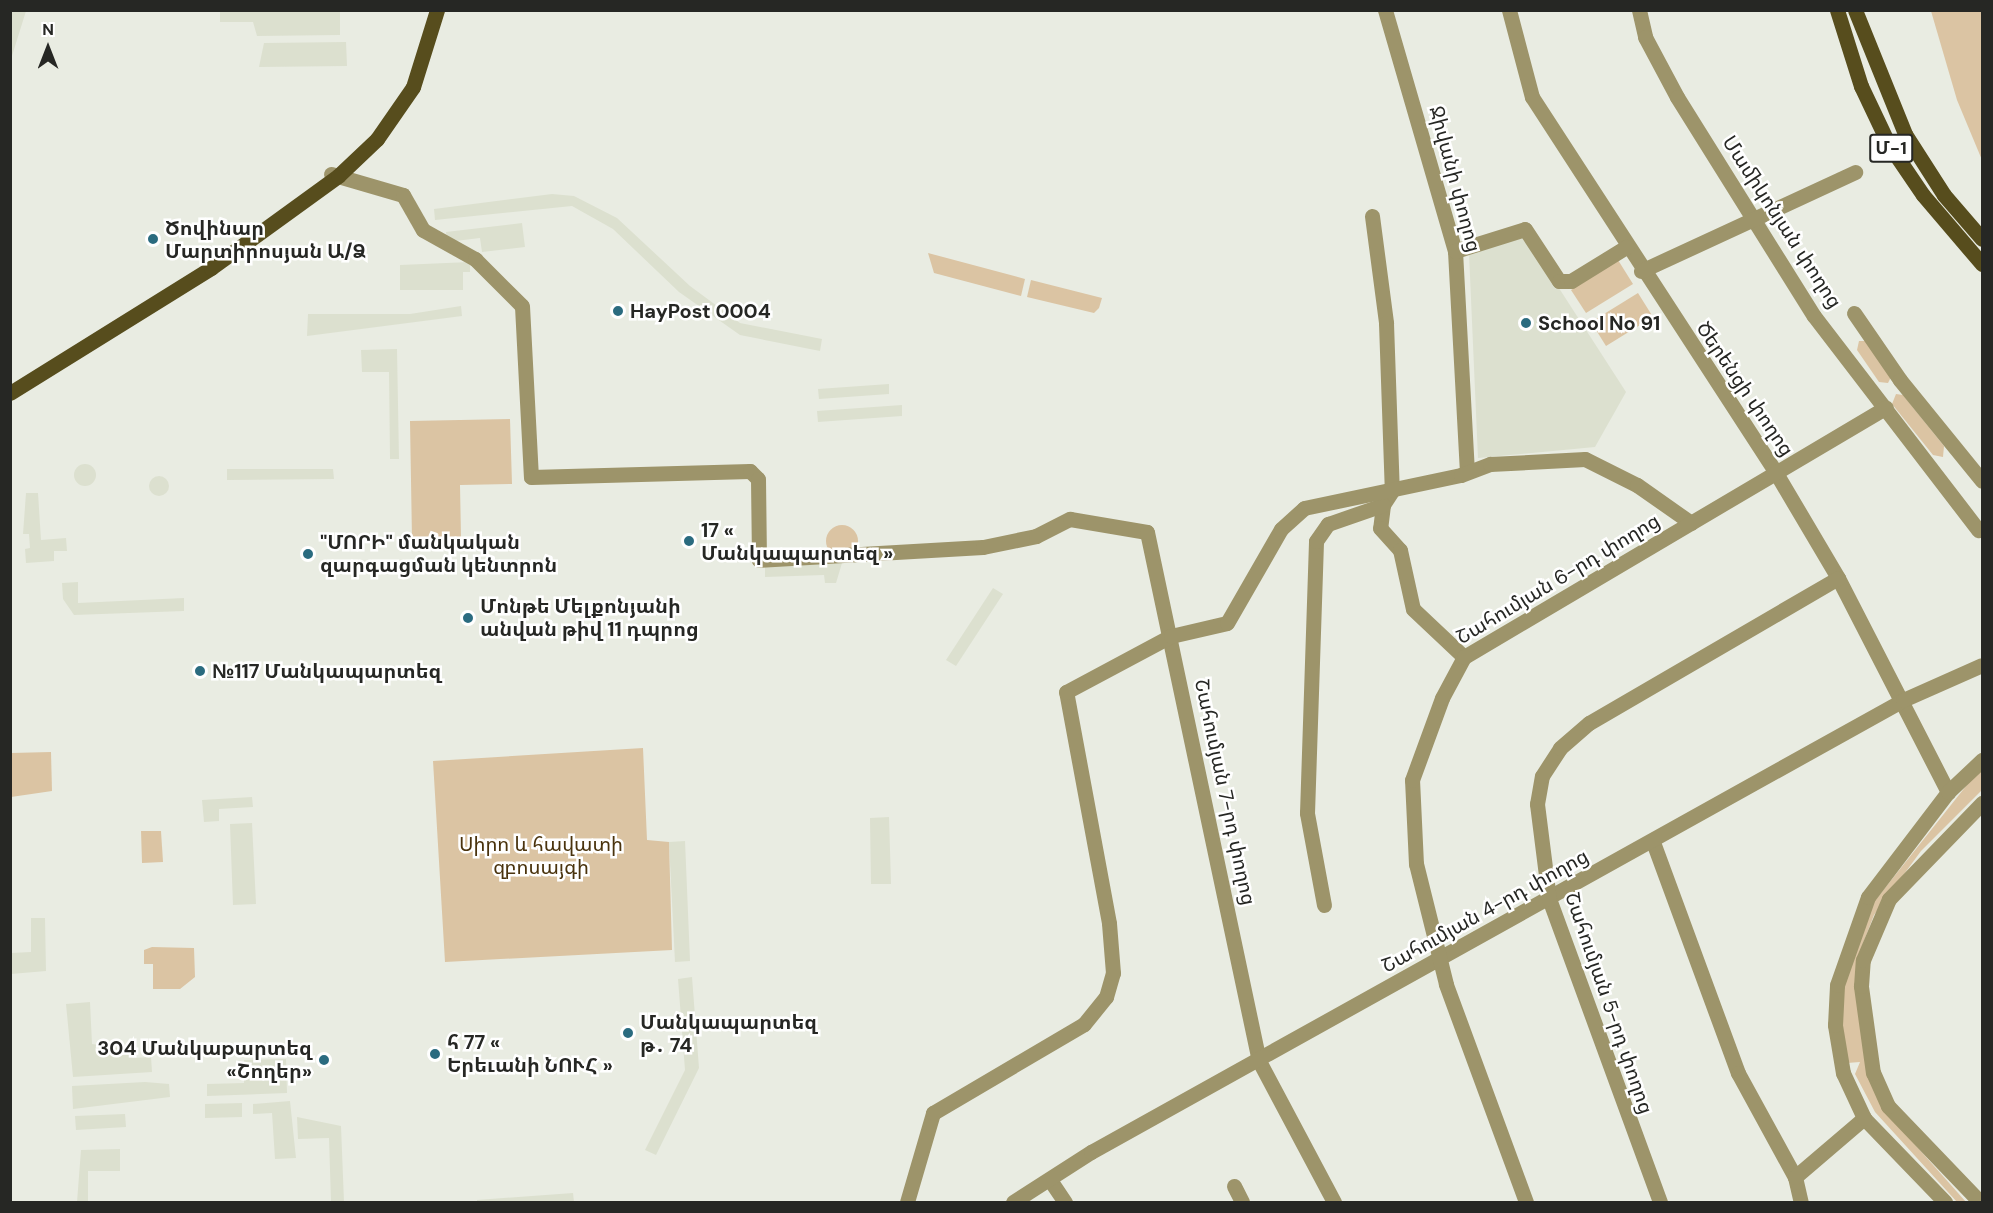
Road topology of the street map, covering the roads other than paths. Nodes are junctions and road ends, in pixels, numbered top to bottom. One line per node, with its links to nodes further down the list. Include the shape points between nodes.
1 (430, 10): 9 (main road, via 408,85 372,135)
2 (436, 10): 9 (main road, via 413,87 376,139)
3 (1385, 10): 14 (street, Ջիվանի փողոց)
4 (1509, 10): 13 (street, Ծերենցի փողոց, via 1532,97)
5 (1639, 10): 11 (street, Մամիկոնյան փողոց, via 1645,37 1677,97)
6 (1837, 10): 15 (main road, Մ-1, via 1861,86 1889,145 1923,195)
7 (1855, 10): 12 (main road, Մ-1, via 1905,134 1944,195)
8 (1855, 172): 11 (street)
9 (334, 175): 19 (main road, via 198,271); 20 (main road, via 211,268); 32 (street, Շահումյան 7-րդ փողոց, via 404,195 423,230 476,259 522,306 531,477 750,471 758,479 759,560 983,547 1036,536 1070,519 1147,532)
10 (1372, 216): 27 (street, via 1386,323)
11 (1755, 219): 16 (street); 21 (street, Մամիկոնյան փողոց, via 1814,316)
12 (1983, 239)
13 (1626, 247): 14 (street, via 1571,281 1559,281 1525,229); 16 (street, Ծերենցի փողոց)
14 (1455, 251): 23 (street, Ջիվանի փողոց)
15 (1983, 264)
16 (1641, 271): 25 (street, Ծերենցի փողոց)
17 (1854, 314): 18 (street)
18 (1900, 380): 21 (street, Շահումյան 6-րդ փողոց); 22 (street)
19 (10, 385)
20 (10, 393)
21 (1882, 402): 24 (street, Մամիկոնյան փողոց); 25 (street, Շահումյան 6-րդ փողոց)
22 (1960, 456): 24 (street); 26 (street)
23 (1467, 470): 27 (street); 29 (street, via 1537,459 1585,459 1637,485)
24 (1938, 472): 30 (street, Մամիկոնյան փողոց)
25 (1776, 473): 29 (street, Շահումյան 6-րդ փողոց); 31 (street, Ծերենցի փողոց)
26 (1983, 481)
27 (1392, 491): 28 (street); 32 (street, via 1304,508 1281,529 1227,623)
28 (1383, 505): 33 (street, via 1380,528 1400,550 1413,609); 41 (street, via 1328,524 1316,541 1307,813)
29 (1691, 523): 33 (street, Շահումյան 6-րդ փողոց)
30 (1978, 530)
31 (1838, 579): 35 (street, Ծերենցի փողոց); 40 (street, Շահումյան 5-րդ փողոց, via 1589,723 1560,747 1542,776 1537,804)
32 (1171, 636): 43 (street, Շահումյան 7-րդ փողոց); 48 (street, via 1066,692 1109,923 1113,973 1106,997 1084,1024 933,1113)
33 (1464, 657): 42 (street, Շահումյան 6-րդ փողոց, via 1442,699 1412,780 1416,864)
34 (1983, 665): 35 (street, Շահումյան 4-րդ փողոց)
35 (1903, 700): 37 (street, Ծերենցի փողոց); 39 (street, Շահումյան 4-րդ փողոց)
36 (1983, 760): 37 (street)
37 (1948, 792): 44 (street, via 1868,897 1844,955 1835,1025 1843,1073)
38 (1983, 803): 57 (street, via 1889,899 1863,960 1861,986 1873,1073 1888,1106)
39 (1653, 842): 40 (street, Շահումյան 4-րդ փողոց); 45 (street, via 1738,1073)
40 (1549, 899): 42 (street, Շահումյան 4-րդ փողոց); 54 (street, Շահումյան 5-րդ փողոց)
41 (1324, 905)
42 (1442, 961): 43 (street, Շահումյան 4-րդ փողոց); 53 (street, Շահումյան 6-րդ փողոց)
43 (1259, 1061): 46 (street, Շահումյան 4-րդ փողոց); 52 (street, Շահումյան 7-րդ փողոց)
44 (1864, 1118): 45 (street); 56 (street)
45 (1795, 1177): 55 (street)
46 (1050, 1180): 49 (street, Շահումյան 4-րդ փողոց); 50 (street)
47 (1234, 1186): 51 (street)
48 (907, 1203)
49 (1013, 1203)
50 (1065, 1203)
51 (1242, 1203)
52 (1334, 1203)
53 (1526, 1203)
54 (1660, 1203)
55 (1801, 1203)
56 (1946, 1203)
57 (1980, 1203)

